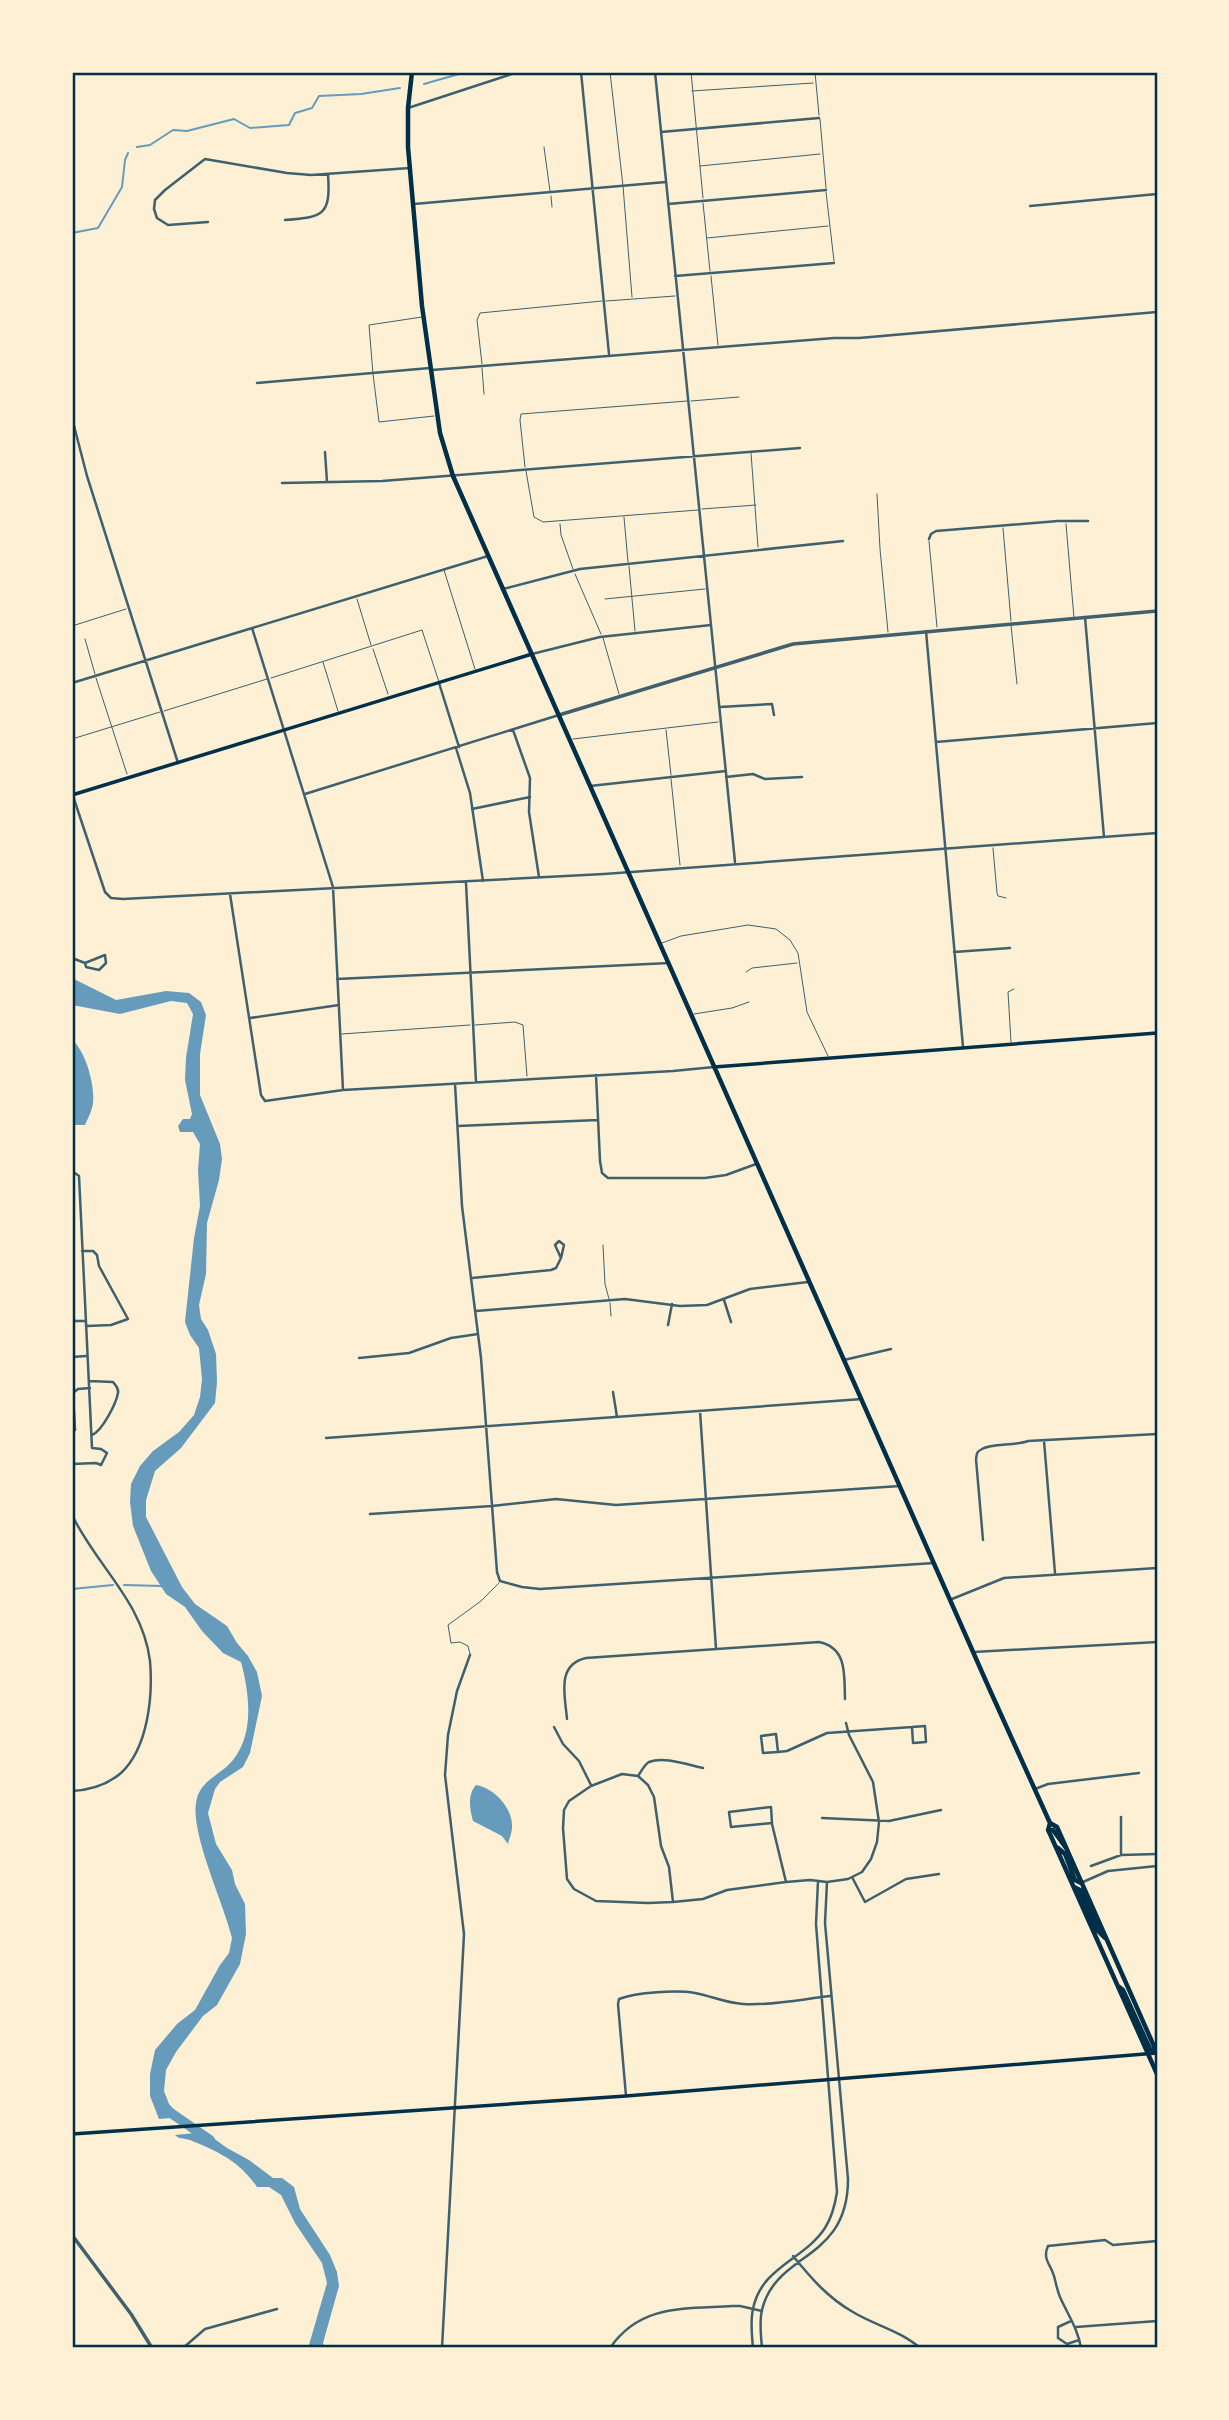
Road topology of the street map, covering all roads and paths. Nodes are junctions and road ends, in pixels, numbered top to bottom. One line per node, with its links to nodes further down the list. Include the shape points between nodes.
1 (412, 72): 10 (main road)
2 (518, 72): 10 (street)
3 (581, 72): 21 (street)
4 (610, 72): 20 (lane)
5 (655, 72): 13 (street)
6 (691, 72): 9 (lane)
7 (815, 72): 8 (lane)
8 (816, 83): 9 (lane); 11 (lane)
9 (692, 91): 12 (lane)
10 (408, 108): 17 (main road)
11 (819, 118): 12 (street); 15 (lane)
12 (696, 130): 13 (street); 16 (lane)
13 (661, 132): 19 (street)
14 (544, 147): 23 (lane)
15 (823, 154): 16 (lane); 22 (lane)
16 (699, 166): 25 (lane)
17 (410, 168): 18 (street); 26 (main road)
18 (328, 174): 30 (street, via 328,202 322,211 310,218); 31 (street, via 287,173 205,159 165,190 155,200 154,209 157,218 168,225)
19 (666, 182): 20 (street); 27 (street)
20 (623, 186): 21 (street); 38 (lane)
21 (594, 188): 23 (street); 39 (street)
22 (826, 190): 25 (street); 32 (lane)
23 (551, 192): 26 (street); 29 (lane)
24 (1157, 194): 28 (street)
25 (703, 201): 27 (street); 33 (lane)
26 (413, 204): 41 (main road)
27 (668, 204): 36 (street)
28 (1030, 206)
29 (552, 207)
30 (285, 220)
31 (208, 222)
32 (831, 226): 33 (lane); 34 (lane)
33 (707, 238): 35 (lane)
34 (834, 263): 35 (street)
35 (710, 273): 36 (street); 42 (lane)
36 (675, 276): 37 (street)
37 (677, 296): 38 (lane); 43 (street)
38 (632, 299): 39 (lane)
39 (604, 301): 44 (street); 45 (lane, via 480,313)
40 (1157, 312): 42 (street)
41 (424, 317): 46 (main road); 47 (lane, via 369,325)
42 (718, 347): 43 (street)
43 (682, 350): 44 (street); 51 (street)
44 (610, 355): 45 (street)
45 (482, 366): 46 (street); 49 (lane)
46 (430, 369): 47 (street); 52 (main road)
47 (373, 374): 48 (street); 52 (lane, via 379,422)
48 (257, 383)
49 (484, 394)
50 (739, 397): 51 (lane)
51 (688, 401): 57 (street); 58 (lane, via 521,414)
52 (437, 416): 59 (main road)
53 (72, 418): 83 (street)
54 (800, 447): 55 (street)
55 (751, 451): 57 (street); 63 (lane)
56 (325, 452): 60 (street)
57 (693, 455): 58 (street); 64 (street)
58 (526, 469): 59 (street); 66 (lane, via 534,517)
59 (453, 476): 60 (street); 73 (main road)
60 (327, 482): 61 (street)
61 (282, 483)
62 (877, 494): 94 (lane)
63 (756, 505): 64 (lane); 72 (lane)
64 (699, 510): 65 (lane); 74 (street)
65 (624, 515): 66 (lane); 75 (lane)
66 (560, 521): 77 (lane)
67 (1088, 521): 68 (street)
68 (1066, 522): 69 (street); 86 (lane)
69 (1003, 526): 70 (street, via 936,531); 87 (lane)
70 (929, 540): 91 (lane)
71 (842, 541): 72 (street)
72 (758, 550): 74 (street)
73 (488, 556): 76 (street); 78 (main road)
74 (703, 556): 75 (street); 79 (street)
75 (628, 564): 77 (street); 80 (lane)
76 (444, 570): 81 (street); 102 (lane)
77 (573, 570): 78 (street); 95 (lane)
78 (503, 589): 98 (main road)
79 (707, 589): 80 (lane); 88 (street)
80 (632, 596): 82 (lane); 93 (lane)
81 (356, 597): 90 (street); 97 (lane)
82 (606, 599)
83 (129, 608): 89 (lane); 99 (street)
84 (1157, 611): 85 (street)
85 (1084, 617): 86 (street); 119 (street)
86 (1074, 618): 87 (street)
87 (1011, 624): 91 (street); 107 (lane)
88 (711, 625): 93 (street); 101 (street)
89 (72, 626)
90 (252, 628): 99 (street); 104 (street)
91 (937, 629): 92 (street)
92 (926, 631): 94 (street); 124 (street)
93 (635, 633): 95 (street)
94 (888, 634): 101 (street, via 793,644)
95 (603, 637): 98 (street); 108 (lane)
96 (85, 639): 103 (lane)
97 (372, 646): 100 (lane); 106 (lane, via 422,630); 109 (lane)
98 (532, 654): 102 (main road); 113 (main road)
99 (146, 660): 103 (street); 111 (street)
100 (322, 662): 104 (lane); 112 (lane)
101 (715, 666): 108 (street); 110 (street)
102 (476, 671): 106 (main road)
103 (95, 676): 105 (street); 117 (lane)
104 (268, 679): 111 (lane); 120 (street)
105 (72, 683)
106 (439, 683): 109 (main road); 125 (street)
107 (1017, 684)
108 (620, 696): 113 (street)
109 (389, 698): 112 (main road)
110 (719, 708): 114 (street, via 772,704); 115 (street)
111 (162, 712): 117 (lane); 126 (street)
112 (339, 713): 120 (main road)
113 (559, 715): 121 (street); 123 (main road)
114 (774, 715)
115 (720, 722): 118 (lane); 127 (street)
116 (1157, 723): 119 (street)
117 (110, 727): 122 (lane); 131 (lane)
118 (665, 728): 123 (lane); 128 (lane)
119 (1094, 729): 124 (street); 138 (street)
120 (284, 730): 126 (main road); 134 (street)
121 (513, 730): 125 (street); 135 (street, via 528,769)
122 (72, 739)
123 (570, 739): 132 (main road)
124 (936, 742): 140 (street)
125 (457, 748): 134 (street); 136 (street)
126 (178, 763): 131 (main road)
127 (726, 771): 128 (street); 129 (street)
128 (671, 777): 132 (street); 142 (lane)
129 (726, 777): 130 (street); 141 (street)
130 (802, 777)
131 (128, 778): 133 (main road)
132 (590, 786): 143 (main road)
133 (72, 793): 148 (street, via 111,898)
134 (304, 795): 147 (street)
135 (530, 797): 136 (street); 144 (street)
136 (472, 810): 145 (street)
137 (1157, 833): 138 (street)
138 (1104, 837): 139 (street)
139 (992, 846): 140 (street); 149 (lane, via 998,896)
140 (945, 849): 141 (street); 152 (street)
141 (735, 864): 142 (street)
142 (681, 867): 143 (street)
143 (628, 872): 144 (street); 150 (main road)
144 (540, 878): 145 (street)
145 (483, 881): 146 (street)
146 (466, 882): 147 (street); 158 (street)
147 (333, 887): 148 (street); 159 (street)
148 (230, 894): 164 (street)
149 (1006, 898)
150 (660, 944): 155 (main road); 156 (lane, via 762,926 776,929 790,940)
151 (1010, 948): 152 (street)
152 (954, 952): 169 (street)
153 (72, 958): 154 (street)
154 (85, 962): 154 (street, via 86,967 99,970 106,958)
155 (669, 963): 158 (street); 163 (main road)
156 (800, 963): 157 (lane); 170 (lane, via 807,1012)
157 (746, 972)
158 (470, 973): 159 (street); 165 (street)
159 (337, 979): 162 (street)
160 (1014, 989): 168 (lane, via 1008,992)
161 (748, 1002): 163 (lane)
162 (338, 1005): 164 (street); 167 (street)
163 (692, 1014): 171 (main road)
164 (250, 1018): 176 (street, via 263,1100)
165 (473, 1025): 167 (lane); 173 (lane, via 521,1023); 174 (street)
166 (1157, 1032): 168 (main road)
167 (340, 1034): 176 (street)
168 (1011, 1044): 169 (main road)
169 (962, 1047): 170 (main road)
170 (828, 1058): 171 (main road)
171 (714, 1067): 172 (street); 179 (main road)
172 (596, 1075): 173 (street); 177 (street)
173 (527, 1079): 174 (street)
174 (476, 1082): 175 (street)
175 (455, 1084): 176 (street); 178 (street)
176 (342, 1090)
177 (598, 1120): 178 (street); 179 (street, via 600,1161 605,1176 611,1179 705,1178)
178 (458, 1126): 184 (street)
179 (757, 1164): 185 (main road)
180 (72, 1171): 182 (street, via 79,1176)
181 (603, 1245): 186 (lane)
182 (82, 1251): 193 (street); 193 (street, via 97,1255 128,1319 111,1325)
183 (561, 1258): 184 (street, via 551,1270)
184 (471, 1278): 189 (street)
185 (809, 1282): 187 (street, via 750,1289); 200 (main road)
186 (609, 1300): 188 (street); 189 (street); 190 (lane)
187 (724, 1300): 188 (street, via 707,1305); 192 (street)
188 (672, 1304): 194 (street)
189 (476, 1311): 195 (street)
190 (611, 1316)
191 (72, 1318): 193 (street)
192 (731, 1322)
193 (86, 1324): 197 (street)
194 (668, 1325)
195 (478, 1334): 199 (street, via 409,1353); 207 (street)
196 (891, 1349): 200 (street)
197 (88, 1356): 198 (street); 201 (street)
198 (72, 1357)
199 (359, 1358)
200 (844, 1360): 204 (main road)
201 (89, 1381): 202 (street); 210 (street, via 113,1382 118,1393 105,1422)
202 (90, 1388): 208 (street, via 73,1393); 210 (street)
203 (613, 1392): 206 (street)
204 (862, 1399): 205 (street); 214 (main road)
205 (700, 1411): 206 (street); 215 (street)
206 (617, 1418): 207 (street)
207 (487, 1427): 211 (street); 216 (street)
208 (72, 1430)
209 (1157, 1434): 212 (street)
210 (92, 1435): 213 (street, via 92,1448 106,1451 103,1464)
211 (326, 1438)
212 (1044, 1441): 219 (street, via 984,1448 978,1453); 222 (street)
213 (72, 1464)
214 (900, 1486): 215 (street); 220 (main road)
215 (707, 1499): 216 (street, via 616,1505 556,1499); 223 (street)
216 (492, 1506): 217 (street); 224 (street)
217 (370, 1514)
218 (72, 1516): 242 (street, via 137,1619 150,1660 150,1691 142,1736 130,1763 108,1782)
219 (983, 1540)
220 (934, 1563): 223 (street); 225 (main road)
221 (1157, 1568): 222 (street)
222 (1055, 1575): 225 (street, via 1004,1578)
223 (712, 1578): 224 (street, via 540,1589); 227 (street)
224 (500, 1581): 229 (lane, via 448,1625 451,1643 468,1646)
225 (950, 1600): 228 (main road)
226 (1157, 1642): 228 (street)
227 (716, 1649): 230 (street, via 819,1642 841,1656); 231 (street, via 586,1658 571,1664 564,1683)
228 (974, 1652): 241 (main road)
229 (470, 1655): 274 (street, via 455,1701 445,1775 464,1934)
230 (845, 1699)
231 (567, 1719)
232 (846, 1723): 235 (street)
233 (554, 1727): 240 (street)
234 (912, 1727): 234 (street, via 913,1743 926,1742 925,1726); 235 (street)
235 (848, 1731): 236 (street, via 818,1735); 246 (street, via 873,1783)
236 (778, 1752): 236 (street, via 776,1734 761,1736 763,1753)
237 (703, 1768): 239 (street, via 652,1762)
238 (1139, 1773): 241 (street)
239 (638, 1776): 240 (street, via 622,1774); 263 (street, via 654,1797)
240 (591, 1786): 263 (street, via 564,1810 565,1867 574,1889 596,1901)
241 (1035, 1789): 247 (main road)
242 (72, 1791)
243 (941, 1810): 246 (street)
244 (1121, 1817): 253 (street)
245 (822, 1818): 246 (street)
246 (879, 1822): 257 (street, via 872,1859)
247 (1050, 1823): 249 (main road); 251 (main road, via 1057,1826)
248 (772, 1824): 248 (street, via 771,1807 729,1812 731,1827); 259 (street)
249 (1048, 1830): 250 (main road); 251 (main road, via 1054,1830)
250 (1055, 1844): 261 (main road, via 1065,1854 1075,1880); 262 (main road)
251 (1068, 1850): 261 (main road)
252 (1157, 1854): 253 (street)
253 (1121, 1855): 254 (street)
254 (1091, 1866)
255 (1157, 1866): 261 (street, via 1108,1871)
256 (939, 1874): 257 (street, via 906,1879 865,1902)
257 (852, 1877): 260 (street)
258 (818, 1881): 259 (street); 260 (street); 267 (street, via 815,1908)
259 (786, 1882): 263 (street)
260 (827, 1882): 266 (street, via 824,1916)
261 (1082, 1883): 264 (main road)
262 (1073, 1887): 264 (main road, via 1080,1890 1098,1931); 265 (main road)
263 (673, 1902)
264 (1108, 1941): 268 (main road)
265 (1117, 1986): 268 (main road, via 1150,2049); 269 (main road)
266 (830, 1996): 267 (street); 271 (street)
267 (822, 1997): 272 (street); 273 (street, via 745,2004 669,1992 619,1999)
268 (1157, 2053): 269 (main road)
269 (1147, 2054): 270 (main road); 271 (main road)
270 (1157, 2074)
271 (837, 2077): 272 (main road); 279 (street, via 848,2179 845,2210 824,2244)
272 (828, 2078): 273 (main road); 278 (street, via 837,2167 835,2208 824,2230)
273 (626, 2096): 274 (main road)
274 (456, 2108): 275 (main road); 289 (street)
275 (72, 2133)
276 (72, 2235): 287 (street)
277 (1157, 2241): 283 (street, via 1051,2244 1046,2250 1048,2266)
278 (793, 2256): 279 (street); 280 (street, via 764,2284)
279 (799, 2263): 282 (street, via 771,2289); 293 (street, via 827,2295)
280 (753, 2308): 282 (street); 290 (street, via 654,2314 624,2330); 291 (street)
281 (276, 2309): 288 (street, via 205,2329)
282 (762, 2312): 292 (street)
283 (1071, 2321): 285 (street); 286 (street, via 1058,2327 1058,2338 1067,2344)
284 (1157, 2321): 285 (street)
285 (1076, 2327): 286 (street)
286 (1080, 2339): 294 (street)
287 (152, 2348)
288 (183, 2348)
289 (442, 2348)
290 (610, 2348)
291 (753, 2348)
292 (762, 2348)
293 (920, 2348)
294 (1081, 2348)

